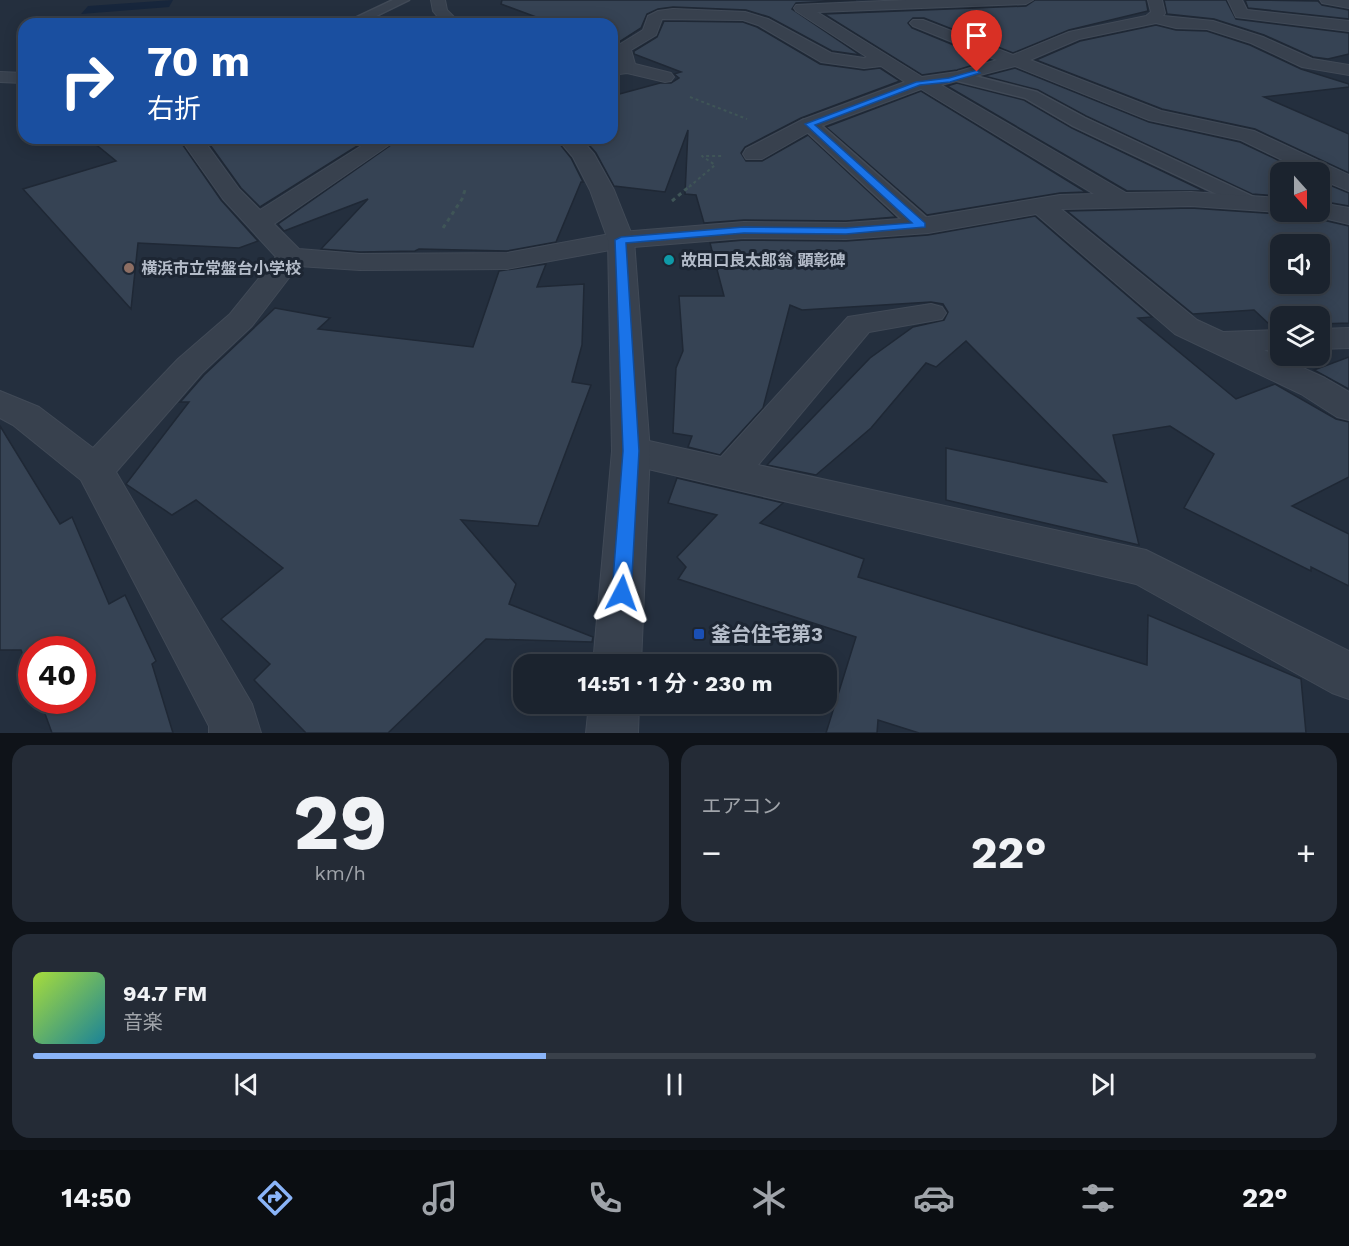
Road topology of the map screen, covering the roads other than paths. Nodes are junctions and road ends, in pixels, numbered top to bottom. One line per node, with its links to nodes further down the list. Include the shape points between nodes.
1 (403, 0): 11 (lane)
2 (438, 0): 12 (street, via 440,11)
3 (988, 0): 4 (street); 10 (street)
4 (1026, 0)
5 (1155, 0): 13 (street, via 1158,13)
6 (1235, 0): 15 (street, via 1241,14)
7 (1327, 0): 9 (street)
8 (785, 3): 10 (street)
9 (1349, 4)
10 (801, 8): 17 (street)
11 (363, 18)
12 (447, 18)
13 (1153, 18): 16 (street, via 1075,35 1038,51); 19 (street, via 1208,24 1308,63)
14 (918, 23): 16 (street)
15 (1349, 26)
16 (1015, 54): 22 (street); 32 (street, via 1156,116 1247,135)
17 (882, 61): 18 (street, via 827,58 754,18 674,13 658,15 650,33 622,48); 24 (street)
18 (619, 69): 21 (street, via 650,71)
19 (1349, 70)
20 (0, 77): 23 (street)
21 (665, 77)
22 (959, 77): 24 (street); 34 (lane, via 1031,95 1079,122)
23 (18, 78)
24 (921, 83): 25 (street); 33 (street)
25 (809, 124): 27 (street); 40 (lane)
26 (767, 126): 27 (street)
27 (791, 136): 31 (street)
28 (198, 144): 39 (street, via 231,195)
29 (380, 144): 39 (street)
30 (574, 144): 41 (street, via 602,190)
31 (754, 154)
32 (1349, 184)
33 (1119, 199): 34 (street); 36 (street)
34 (1250, 202): 35 (street)
35 (1270, 204)
36 (1041, 205): 40 (street); 47 (street, via 1186,327)
37 (1330, 212): 38 (street)
38 (1349, 216)
39 (258, 223): 42 (street)
40 (921, 225): 41 (street, via 846,231 744,230)
41 (621, 240): 42 (street, via 507,261 360,262); 50 (street)
42 (291, 257): 51 (street, via 241,320 190,366)
43 (931, 313): 52 (street, via 859,324)
44 (1349, 338): 45 (street)
45 (1330, 339)
46 (1270, 340): 47 (street)
47 (1215, 342): 49 (street, via 1313,386)
48 (0, 404): 51 (street, via 26,416)
49 (1349, 408)
50 (631, 451): 52 (street); 53 (street)
51 (95, 470): 56 (street, via 234,722)
52 (729, 474): 54 (street, via 1146,568)
53 (618, 654)
54 (1349, 676)
55 (613, 714): 57 (street)
56 (235, 733)
57 (612, 733)

